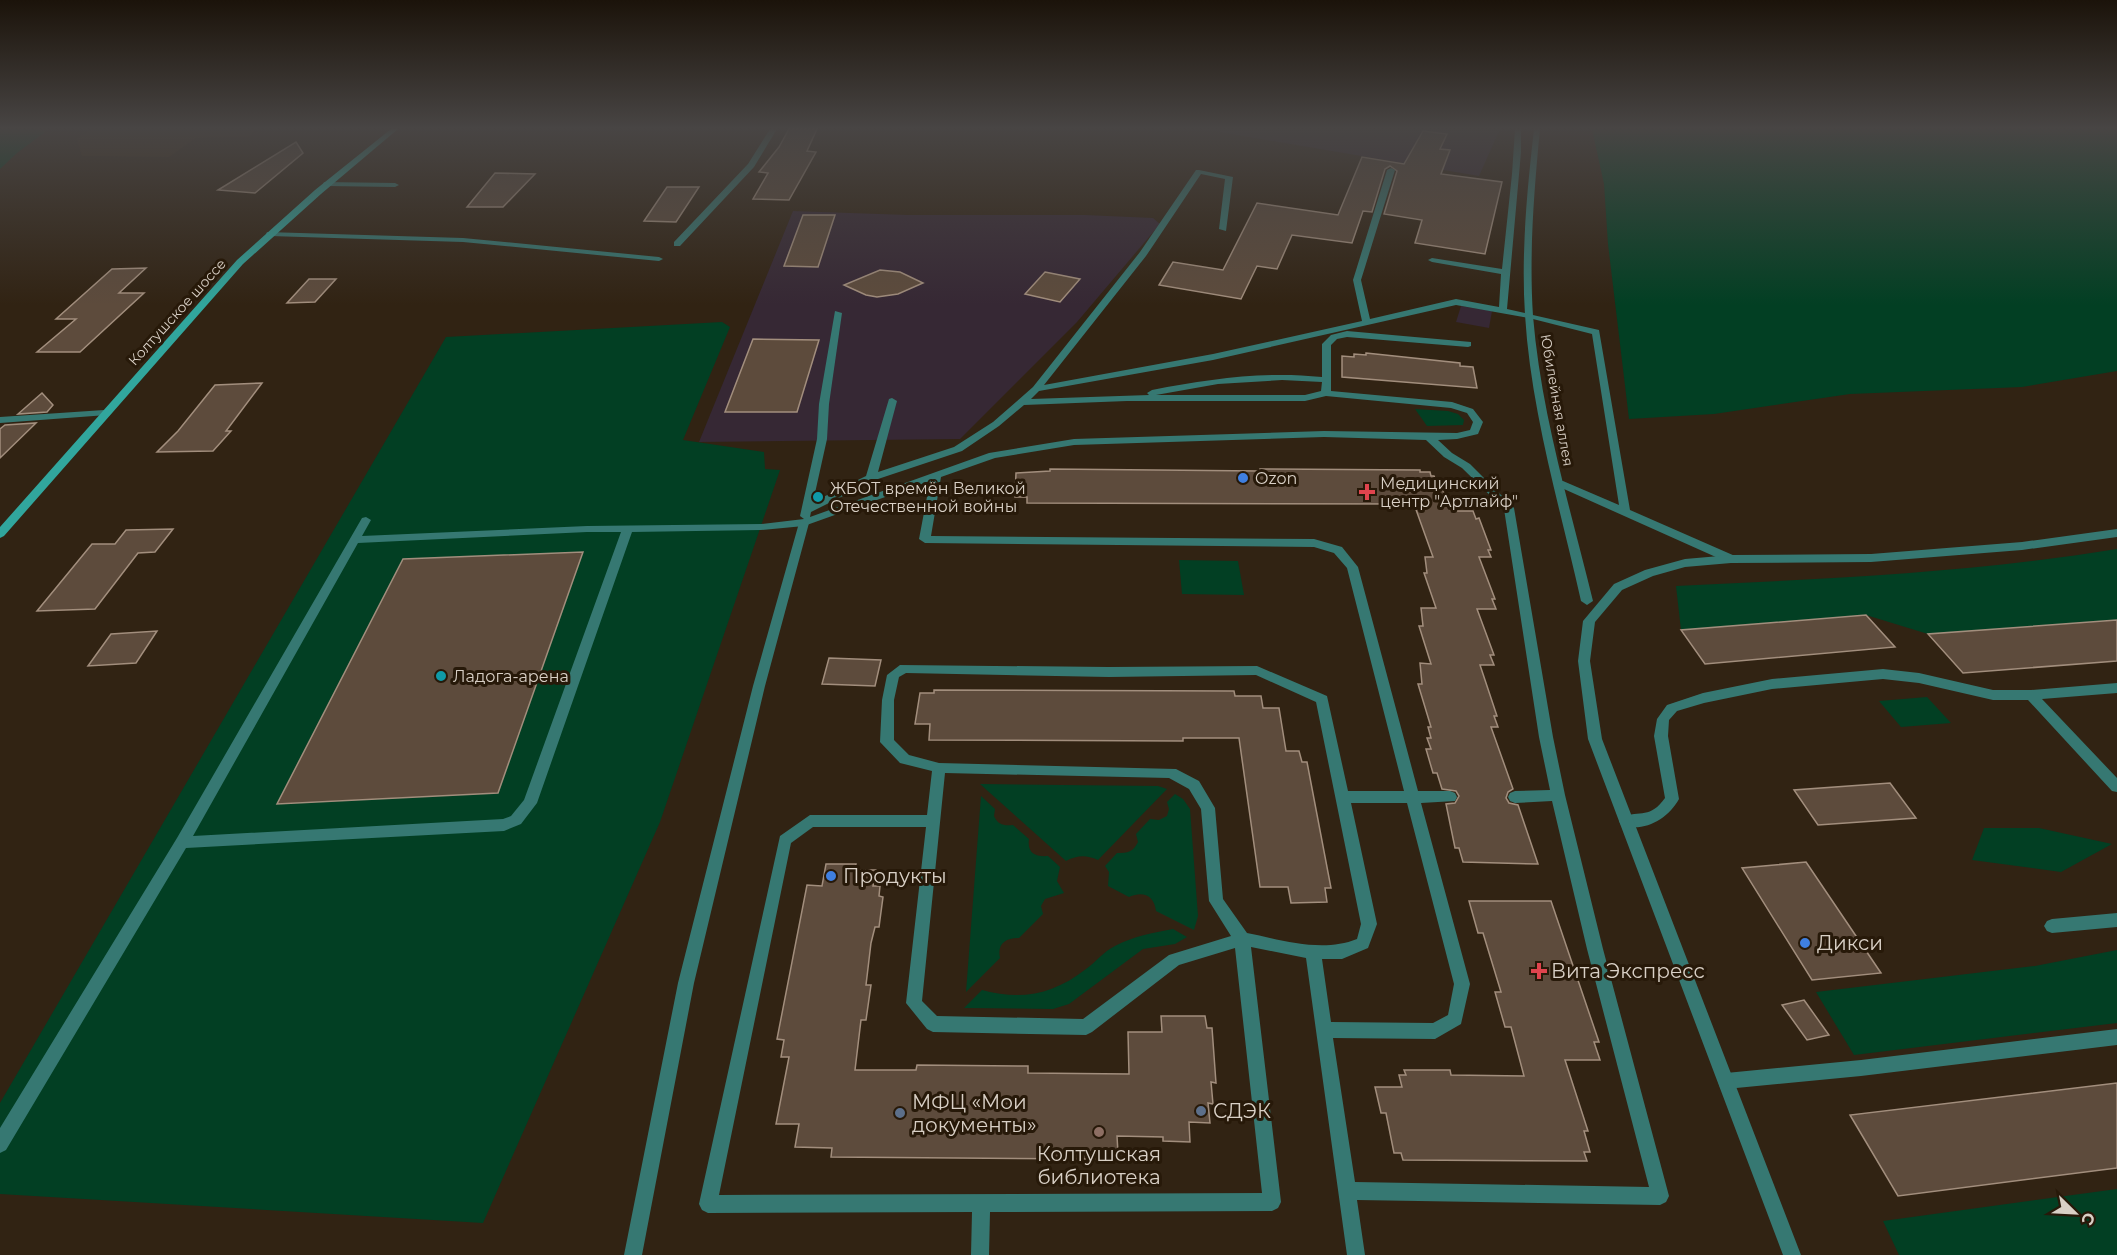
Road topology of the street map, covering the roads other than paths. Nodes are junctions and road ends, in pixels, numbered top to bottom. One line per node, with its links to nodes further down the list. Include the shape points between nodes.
1 (323, 188): 9 (main road, Колтушское шоссе)
2 (730, 188): 10 (street)
3 (1188, 188): 20 (street, via 1143,254)
4 (1228, 188): 8 (street)
5 (1386, 188): 17 (street, via 1357,280)
6 (1516, 188): 13 (street)
7 (1532, 188): 16 (street, Юбилейная аллея)
8 (1223, 229)
9 (270, 234): 11 (street, via 463,240); 25 (main road, Колтушское шоссе, via 211,292)
10 (677, 244)
11 (659, 259)
12 (1432, 261): 13 (street)
13 (1504, 272): 14 (street)
14 (1503, 310): 16 (street); 17 (street, via 1456,302)
15 (838, 313): 32 (street, via 822,440)
16 (1529, 315): 30 (street, Юбилейная аллея); 31 (street, via 1596,332)
17 (1366, 321): 20 (street, via 1213,357)
18 (1468, 344): 19 (street, via 1347,334 1334,337 1327,344)
19 (1327, 380): 21 (street); 22 (street, via 1288,375 1249,377)
20 (1036, 389): 24 (street)
21 (1326, 393): 22 (street, via 1305,398); 27 (street, via 1452,405 1470,411 1478,422 1474,432)
22 (1127, 398): 24 (street)
23 (892, 401): 29 (street)
24 (1022, 402): 29 (street, via 958,449)
25 (104, 413): 26 (street); 36 (main road, Колтушское шоссе)
26 (0, 420)
27 (1429, 437): 28 (street, via 1302,434 1074,442 993,455); 44 (street, via 1509,508)
28 (936, 474): 32 (street); 46 (street, via 925,538 1314,543 1338,550 1352,567)
29 (871, 478): 32 (street)
30 (1559, 483): 31 (street); 39 (street, Юбилейная аллея)
31 (1625, 512): 38 (street)
32 (805, 516): 34 (street, via 761,527); 62 (street, via 686,983)
33 (366, 519): 37 (street)
34 (628, 529): 37 (street); 51 (street, via 530,803 516,820 504,825)
35 (2117, 533): 38 (street, via 2022,546 1871,558)
36 (0, 534)
37 (356, 540): 51 (street)
38 (1731, 559): 50 (street, via 1685,563 1649,573 1618,588 1589,621 1584,661 1595,739)
39 (1587, 601)
40 (2117, 688): 41 (street)
41 (2031, 695): 43 (street); 50 (street, via 1993,695 1883,674 1772,684 1703,698 1672,708 1663,718 1672,799 1665,811 1651,820)
42 (939, 768): 45 (street, via 905,759 887,742 893,675 904,668 1257,670 1322,699); 49 (street); 54 (street, via 1171,773 1194,785 1208,808 1216,901)
43 (2117, 787)
44 (1558, 795): 48 (street); 60 (street, via 1660,1196)
45 (1342, 796): 46 (street); 55 (street, via 1369,924 1363,942 1342,952)
46 (1413, 797): 47 (street); 56 (street, via 1462,984 1455,1018 1435,1031)
47 (1450, 797)
48 (1515, 797)
49 (933, 821): 54 (street, via 914,1003 933,1024 1086,1027 1174,960); 61 (street, via 810,820 784,840 708,1204)
50 (1626, 821): 58 (street)
51 (182, 842): 59 (street)
52 (2117, 920): 53 (street)
53 (2052, 926)
54 (1242, 939): 55 (street); 61 (street, via 1272,1202)
55 (1313, 952): 56 (street)
56 (1324, 1030): 60 (street)
57 (2117, 1037): 58 (street)
58 (1726, 1081): 65 (street)
59 (0, 1144)
60 (1347, 1191): 64 (street)
61 (981, 1204): 63 (street)
62 (633, 1255)
63 (980, 1255)
64 (1356, 1255)
65 (1792, 1255)

